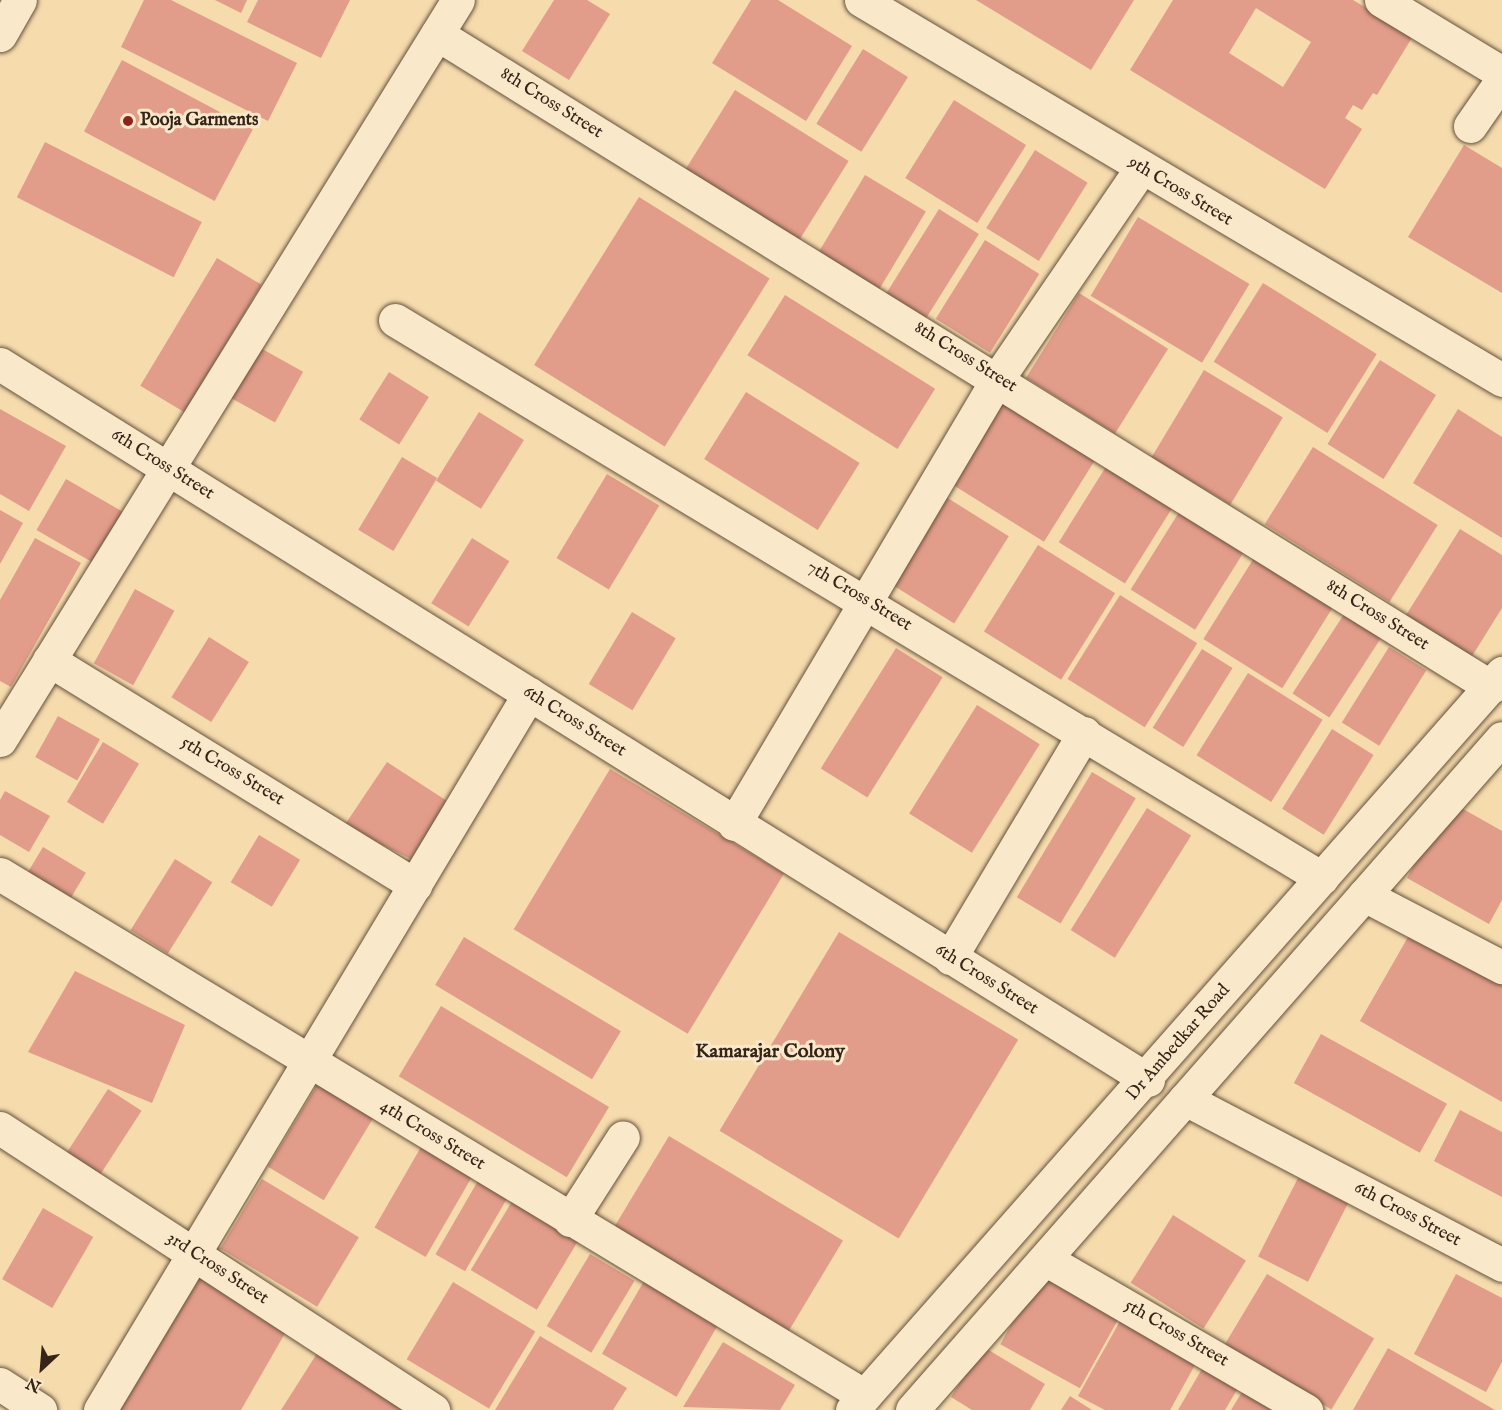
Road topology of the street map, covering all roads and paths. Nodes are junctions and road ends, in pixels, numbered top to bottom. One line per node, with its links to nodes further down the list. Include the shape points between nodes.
1 (20, 0): 6 (street)
2 (458, 0): 5 (street)
3 (861, 0): 10 (street, 9th Cross Street)
4 (1381, 0): 7 (street)
5 (437, 34): 13 (street, 8th Cross Street); 15 (street)
6 (0, 35)
7 (1502, 73)
8 (1502, 80): 9 (street)
9 (1470, 126)
10 (1141, 168): 13 (street); 14 (street, 9th Cross Street)
11 (395, 320): 16 (street, 7th Cross Street)
12 (0, 364): 15 (street, 6th Cross Street)
13 (998, 378): 16 (street); 18 (street, 8th Cross Street)
14 (1502, 380)
15 (168, 469): 17 (street); 19 (street, 6th Cross Street)
16 (865, 601): 20 (street, 7th Cross Street); 23 (street)
17 (49, 660): 22 (street); 26 (street, 5th Cross Street)
18 (1496, 680): 25 (street, Dr Ambedkar Road)
19 (529, 694): 23 (street, 6th Cross Street); 26 (street)
20 (1084, 734): 25 (street, 7th Cross Street); 28 (street)
21 (1502, 738): 27 (street)
22 (0, 740)
23 (734, 824): 28 (street, 6th Cross Street)
24 (0, 874): 30 (street, 4th Cross Street)
25 (1322, 878): 31 (street, Dr Ambedkar Road)
26 (415, 885): 30 (street)
27 (1364, 895): 29 (street); 32 (street)
28 (950, 958): 31 (street, 6th Cross Street)
29 (1502, 967)
30 (308, 1062): 35 (street, 4th Cross Street); 36 (street)
31 (1148, 1080): 40 (street, Dr Ambedkar Road)
32 (1185, 1099): 37 (street); 38 (street, 6th Cross Street)
33 (0, 1128): 36 (street, 3rd Cross Street)
34 (623, 1137): 35 (street)
35 (570, 1220): 40 (street, 4th Cross Street)
36 (194, 1254): 42 (street); 43 (street, 3rd Cross Street)
37 (1045, 1259): 44 (street); 45 (street, 5th Cross Street)
38 (1502, 1265)
39 (0, 1384): 41 (street)
40 (858, 1403)
41 (40, 1410)
42 (100, 1410)
43 (433, 1410)
44 (912, 1410)
45 (1306, 1410)

